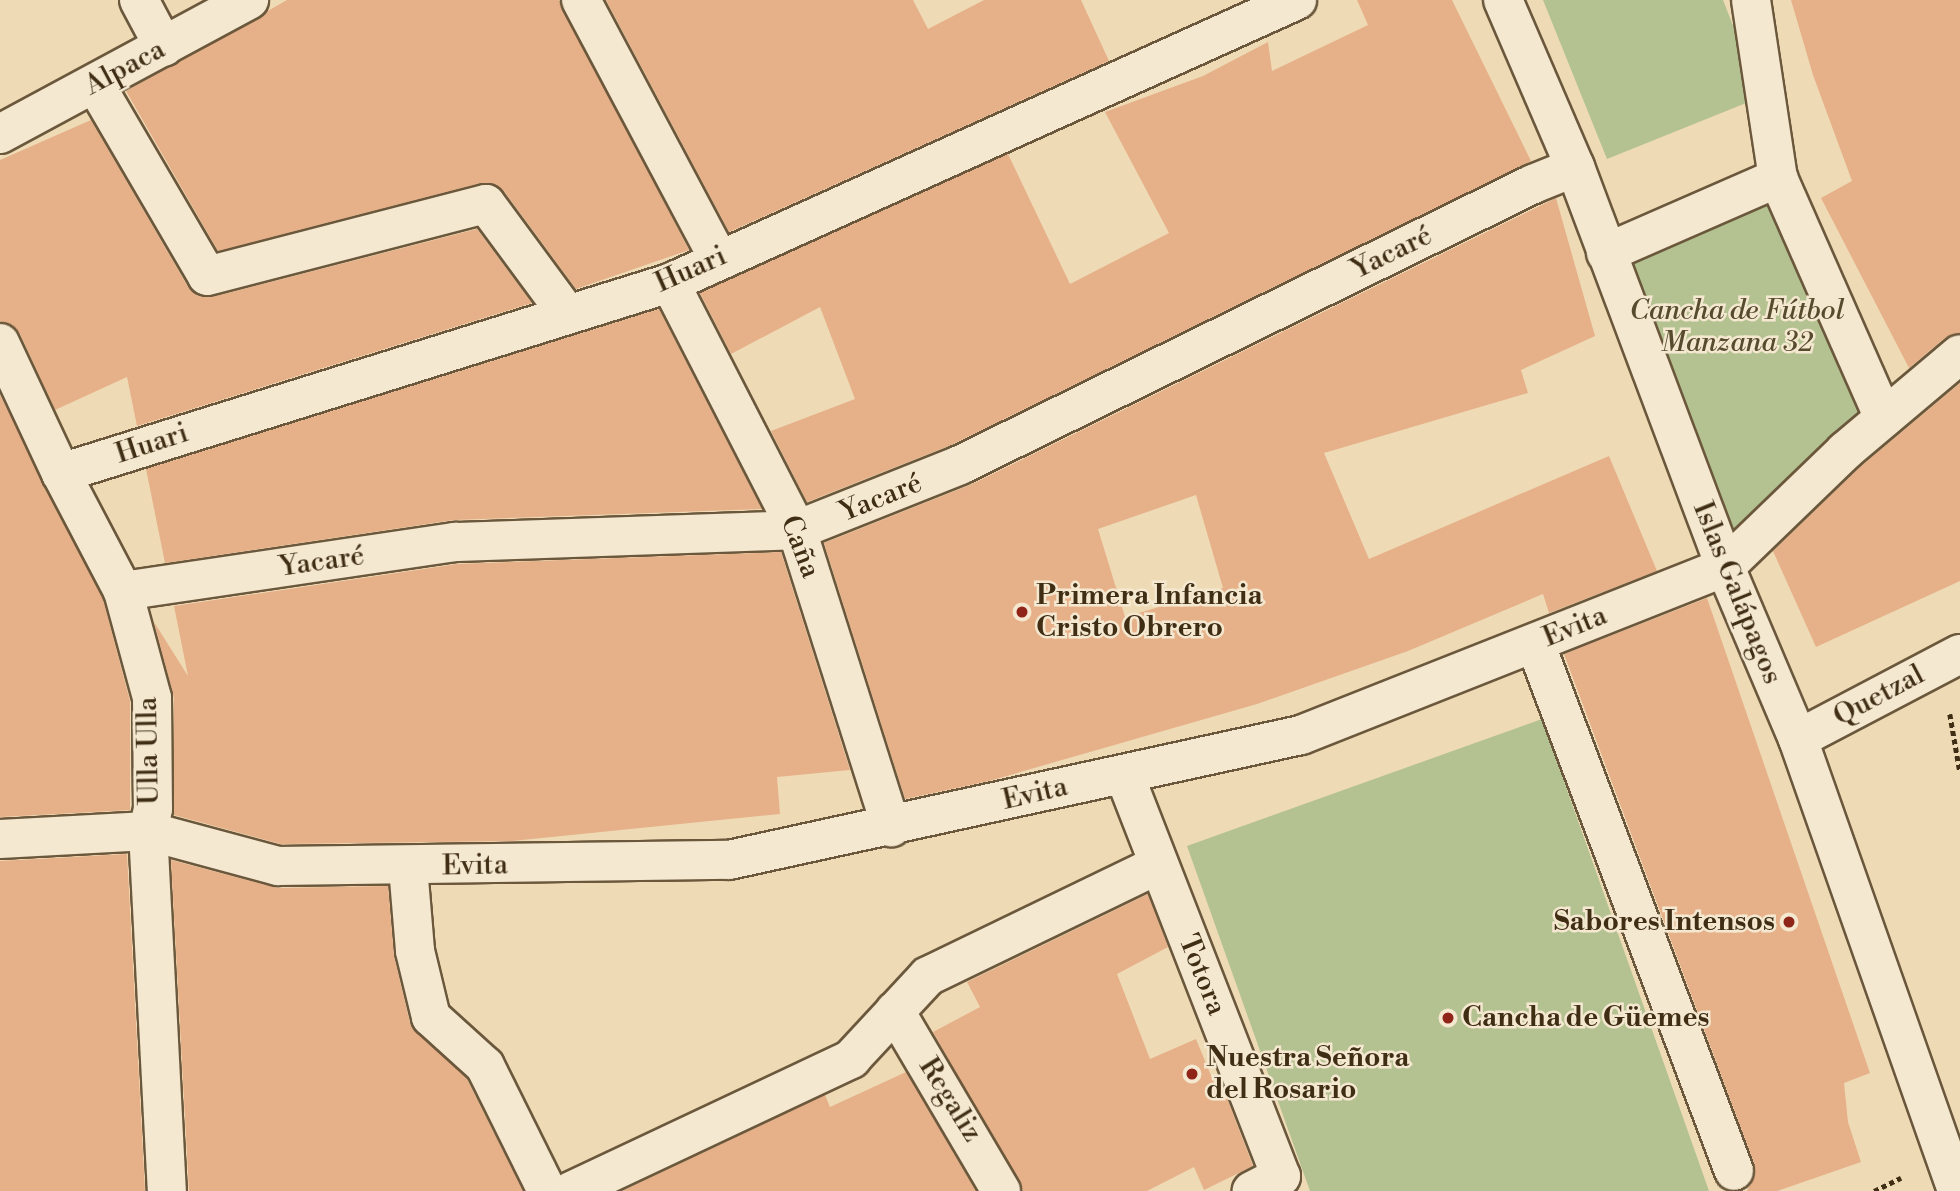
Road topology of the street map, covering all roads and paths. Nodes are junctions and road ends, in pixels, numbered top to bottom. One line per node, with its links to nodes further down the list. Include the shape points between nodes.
1 (139, 0): 7 (street)
2 (249, 0): 7 (street, Alpaca)
3 (581, 0): 13 (street)
4 (1297, 0): 13 (street, Huari)
5 (1503, 0): 10 (street, Islas Galápagos)
6 (1751, 0): 11 (street)
7 (164, 47): 8 (street, Alpaca)
8 (95, 84): 9 (street, Alpaca); 15 (street, via 207,276 486,204)
9 (0, 134)
10 (1575, 167): 12 (street, Islas Galápagos); 20 (street, Yacaré, via 960,465)
11 (1778, 178): 12 (street); 18 (street)
12 (1606, 253): 21 (street, Islas Galápagos)
13 (718, 258): 14 (street, Huari)
14 (670, 283): 15 (street, Huari); 20 (street, Caña)
15 (567, 314): 19 (street, Huari)
16 (0, 343): 19 (street, Ulla Ulla)
17 (1960, 354): 18 (street, Evita)
18 (1884, 418): 21 (street, Evita)
19 (61, 473): 22 (street, Ulla Ulla)
20 (797, 530): 22 (street, Yacaré, via 455,542); 27 (street, Caña)
21 (1725, 567): 23 (street, Evita); 25 (street, Islas Galápagos)
22 (123, 591): 28 (street, Ulla Ulla, via 152,698 153,809)
23 (1535, 643): 26 (street, Evita, via 1301,735); 33 (street)
24 (1960, 654): 25 (street, Quetzal)
25 (1798, 739): 39 (street, Islas Galápagos)
26 (1124, 774): 27 (street, Evita); 30 (street, Totora)
27 (891, 827): 31 (street, Evita, via 729,860)
28 (148, 831): 29 (street, Evita); 31 (street, Evita, via 278,866); 35 (street, Ulla Ulla)
29 (0, 839)
30 (1158, 865): 32 (street, via 928,976); 34 (street, Totora)
31 (408, 867): 36 (street, via 415,951 432,1017 485,1066)
32 (895, 1012): 37 (street, via 851,1059); 38 (street, Regaliz, via 989,1163)
33 (1734, 1171)
34 (1267, 1183)
35 (167, 1191)
36 (547, 1191)
37 (571, 1191)
38 (1001, 1191)
39 (1957, 1191)

